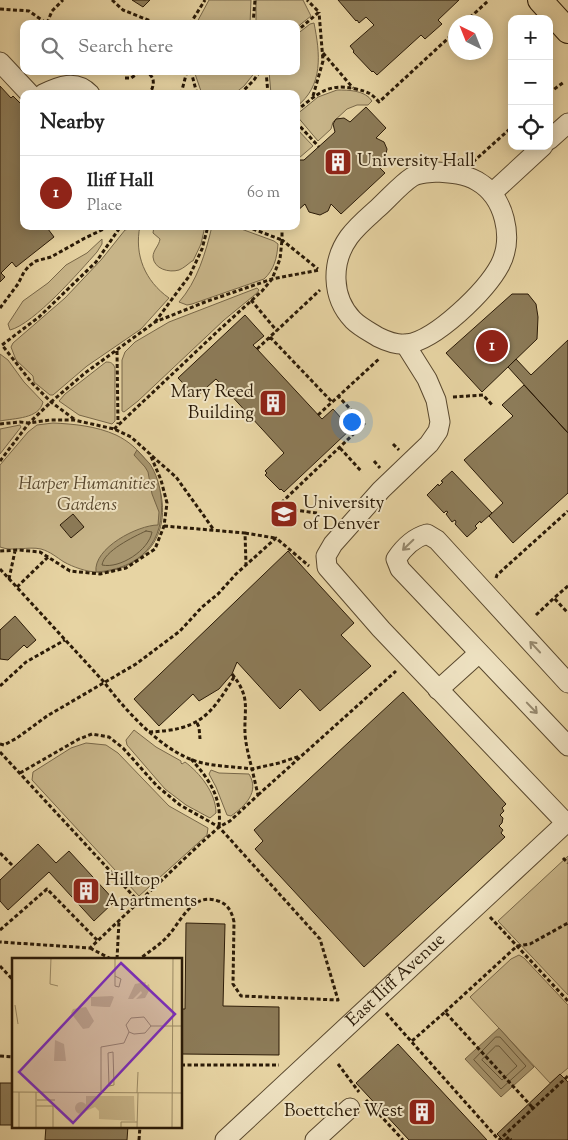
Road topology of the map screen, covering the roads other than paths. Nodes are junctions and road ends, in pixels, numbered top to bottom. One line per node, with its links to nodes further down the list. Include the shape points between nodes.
1 (540, 0): 2 (main road)
2 (568, 31)
3 (0, 62): 4 (street)
4 (26, 90)
5 (53, 90): 6 (street, via 76,85)
6 (87, 90)
7 (568, 123): 8 (street)
8 (553, 136)
9 (539, 150): 10 (street)
10 (492, 193): 11 (street, via 506,229 506,244 500,264 489,281 443,327 424,339); 11 (street, via 462,175 437,172 412,176 357,227 341,251 335,269 341,304 353,320 368,331 384,340)
11 (405, 344): 14 (street, via 436,400 440,422 438,431 333,544 326,556 327,567)
12 (483, 657): 13 (street, one-way to 12, via 436,540 426,534 416,538 402,550 396,559 397,565); 14 (street); 15 (street, one-way to 15)
13 (568, 683)
14 (442, 694): 16 (street)
15 (568, 746)
16 (567, 822): 18 (street, East Iliff Avenue)
17 (350, 1108): 19 (street)
18 (225, 1140)
19 (315, 1140)

